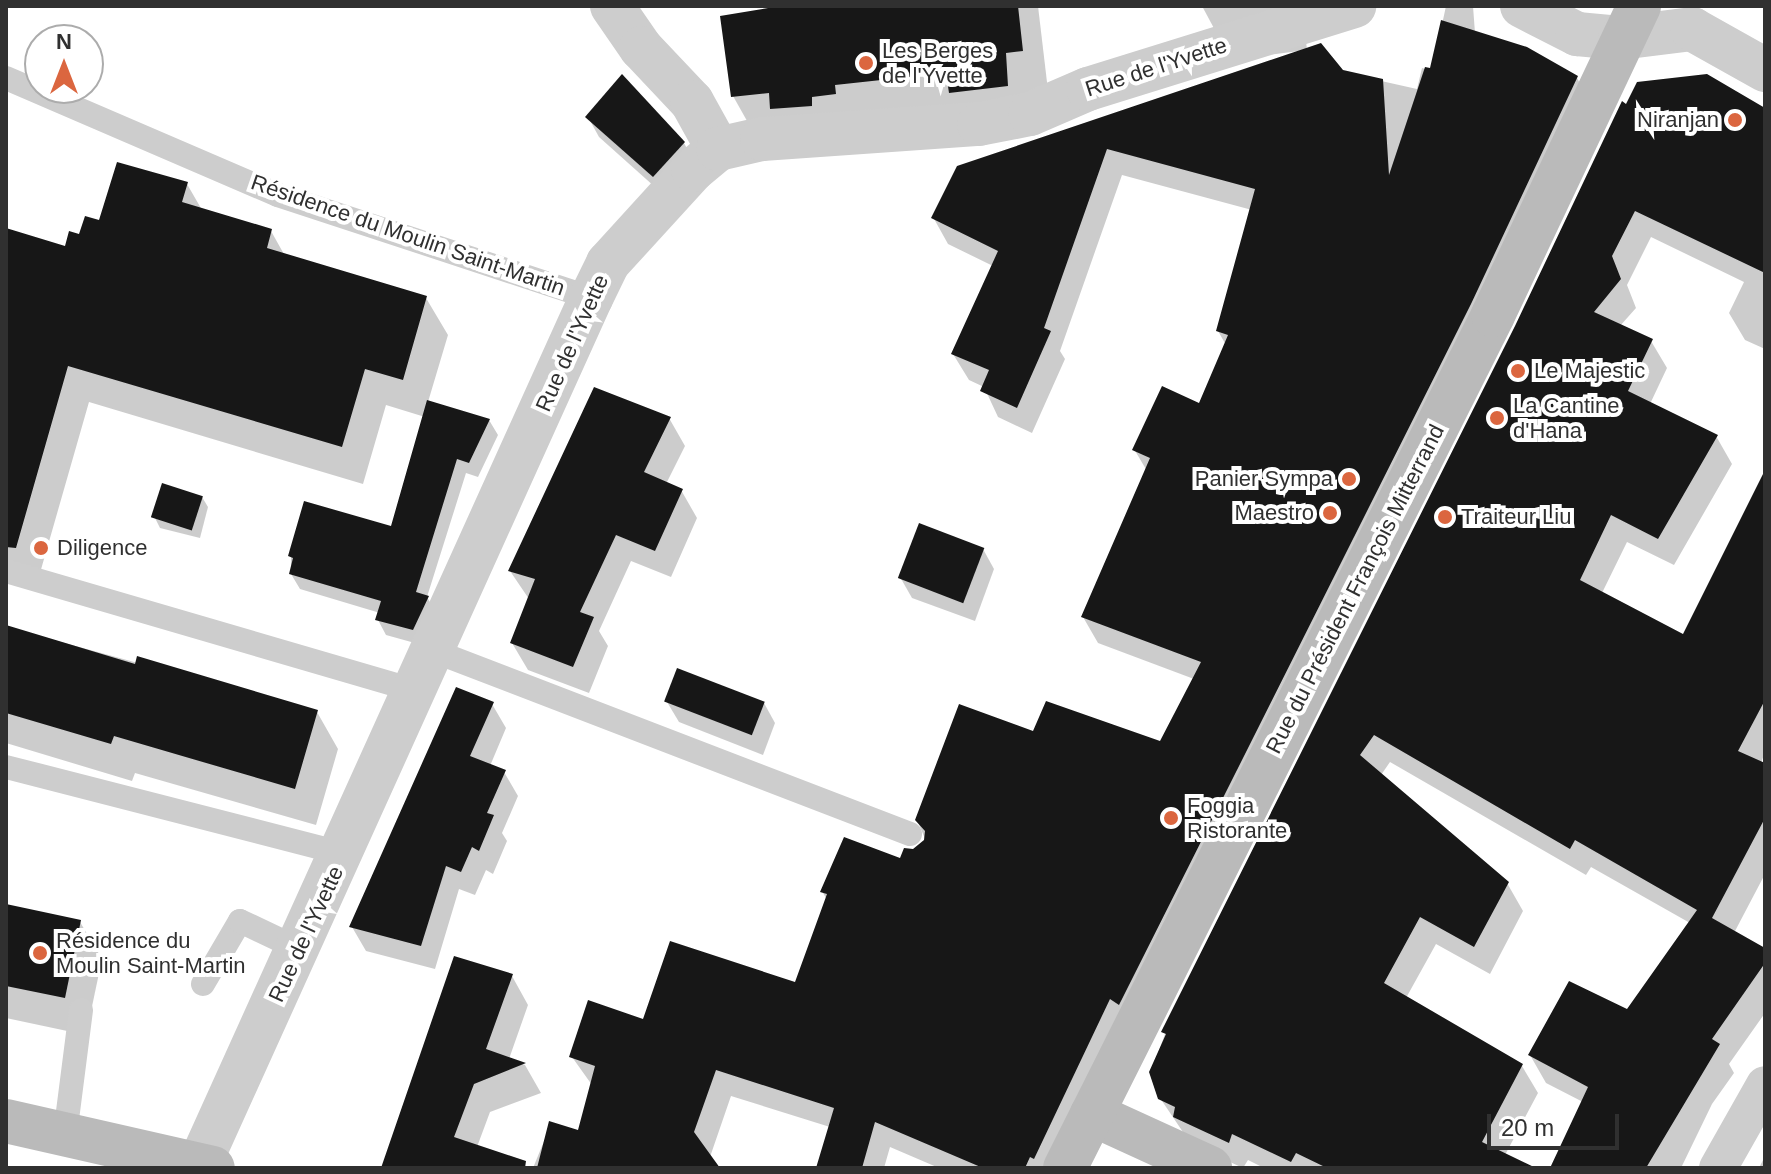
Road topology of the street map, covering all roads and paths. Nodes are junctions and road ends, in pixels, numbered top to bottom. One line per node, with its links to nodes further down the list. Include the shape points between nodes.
1 (612, 6): 7 (street, via 641,48 692,102)
2 (1354, 6): 7 (street, Rue de l'Yvette, via 1088,89 1030,114 979,124 762,139)
3 (1522, 6): 4 (street, via 1577,34)
4 (1630, 22): 5 (street, via 1692,29); 19 (main road, Rue du Président François Mitterrand, via 1493,315)
5 (1765, 70)
6 (6, 78): 8 (lane, Résidence du Moulin Saint-Martin, via 278,195)
7 (718, 149): 8 (street, Rue de l'Yvette, via 608,263)
8 (591, 298): 10 (street, Rue de l'Yvette)
9 (6, 571): 11 (lane)
10 (434, 651): 11 (street, Rue de l'Yvette); 13 (lane)
11 (416, 691): 14 (street, Rue de l'Yvette)
12 (6, 767): 14 (lane)
13 (910, 834)
14 (344, 854): 15 (street, Rue de l'Yvette)
15 (299, 949): 16 (lane, via 240,921); 22 (street, Rue de l'Yvette)
16 (203, 984)
17 (81, 1010): 21 (lane)
18 (1765, 1085): 25 (street)
19 (1092, 1114): 23 (main road, Rue du Président François Mitterrand); 24 (main road)
20 (6, 1121): 21 (main road)
21 (65, 1135): 22 (main road)
22 (203, 1167)
23 (1065, 1168)
24 (1210, 1168)
25 (1718, 1168)

